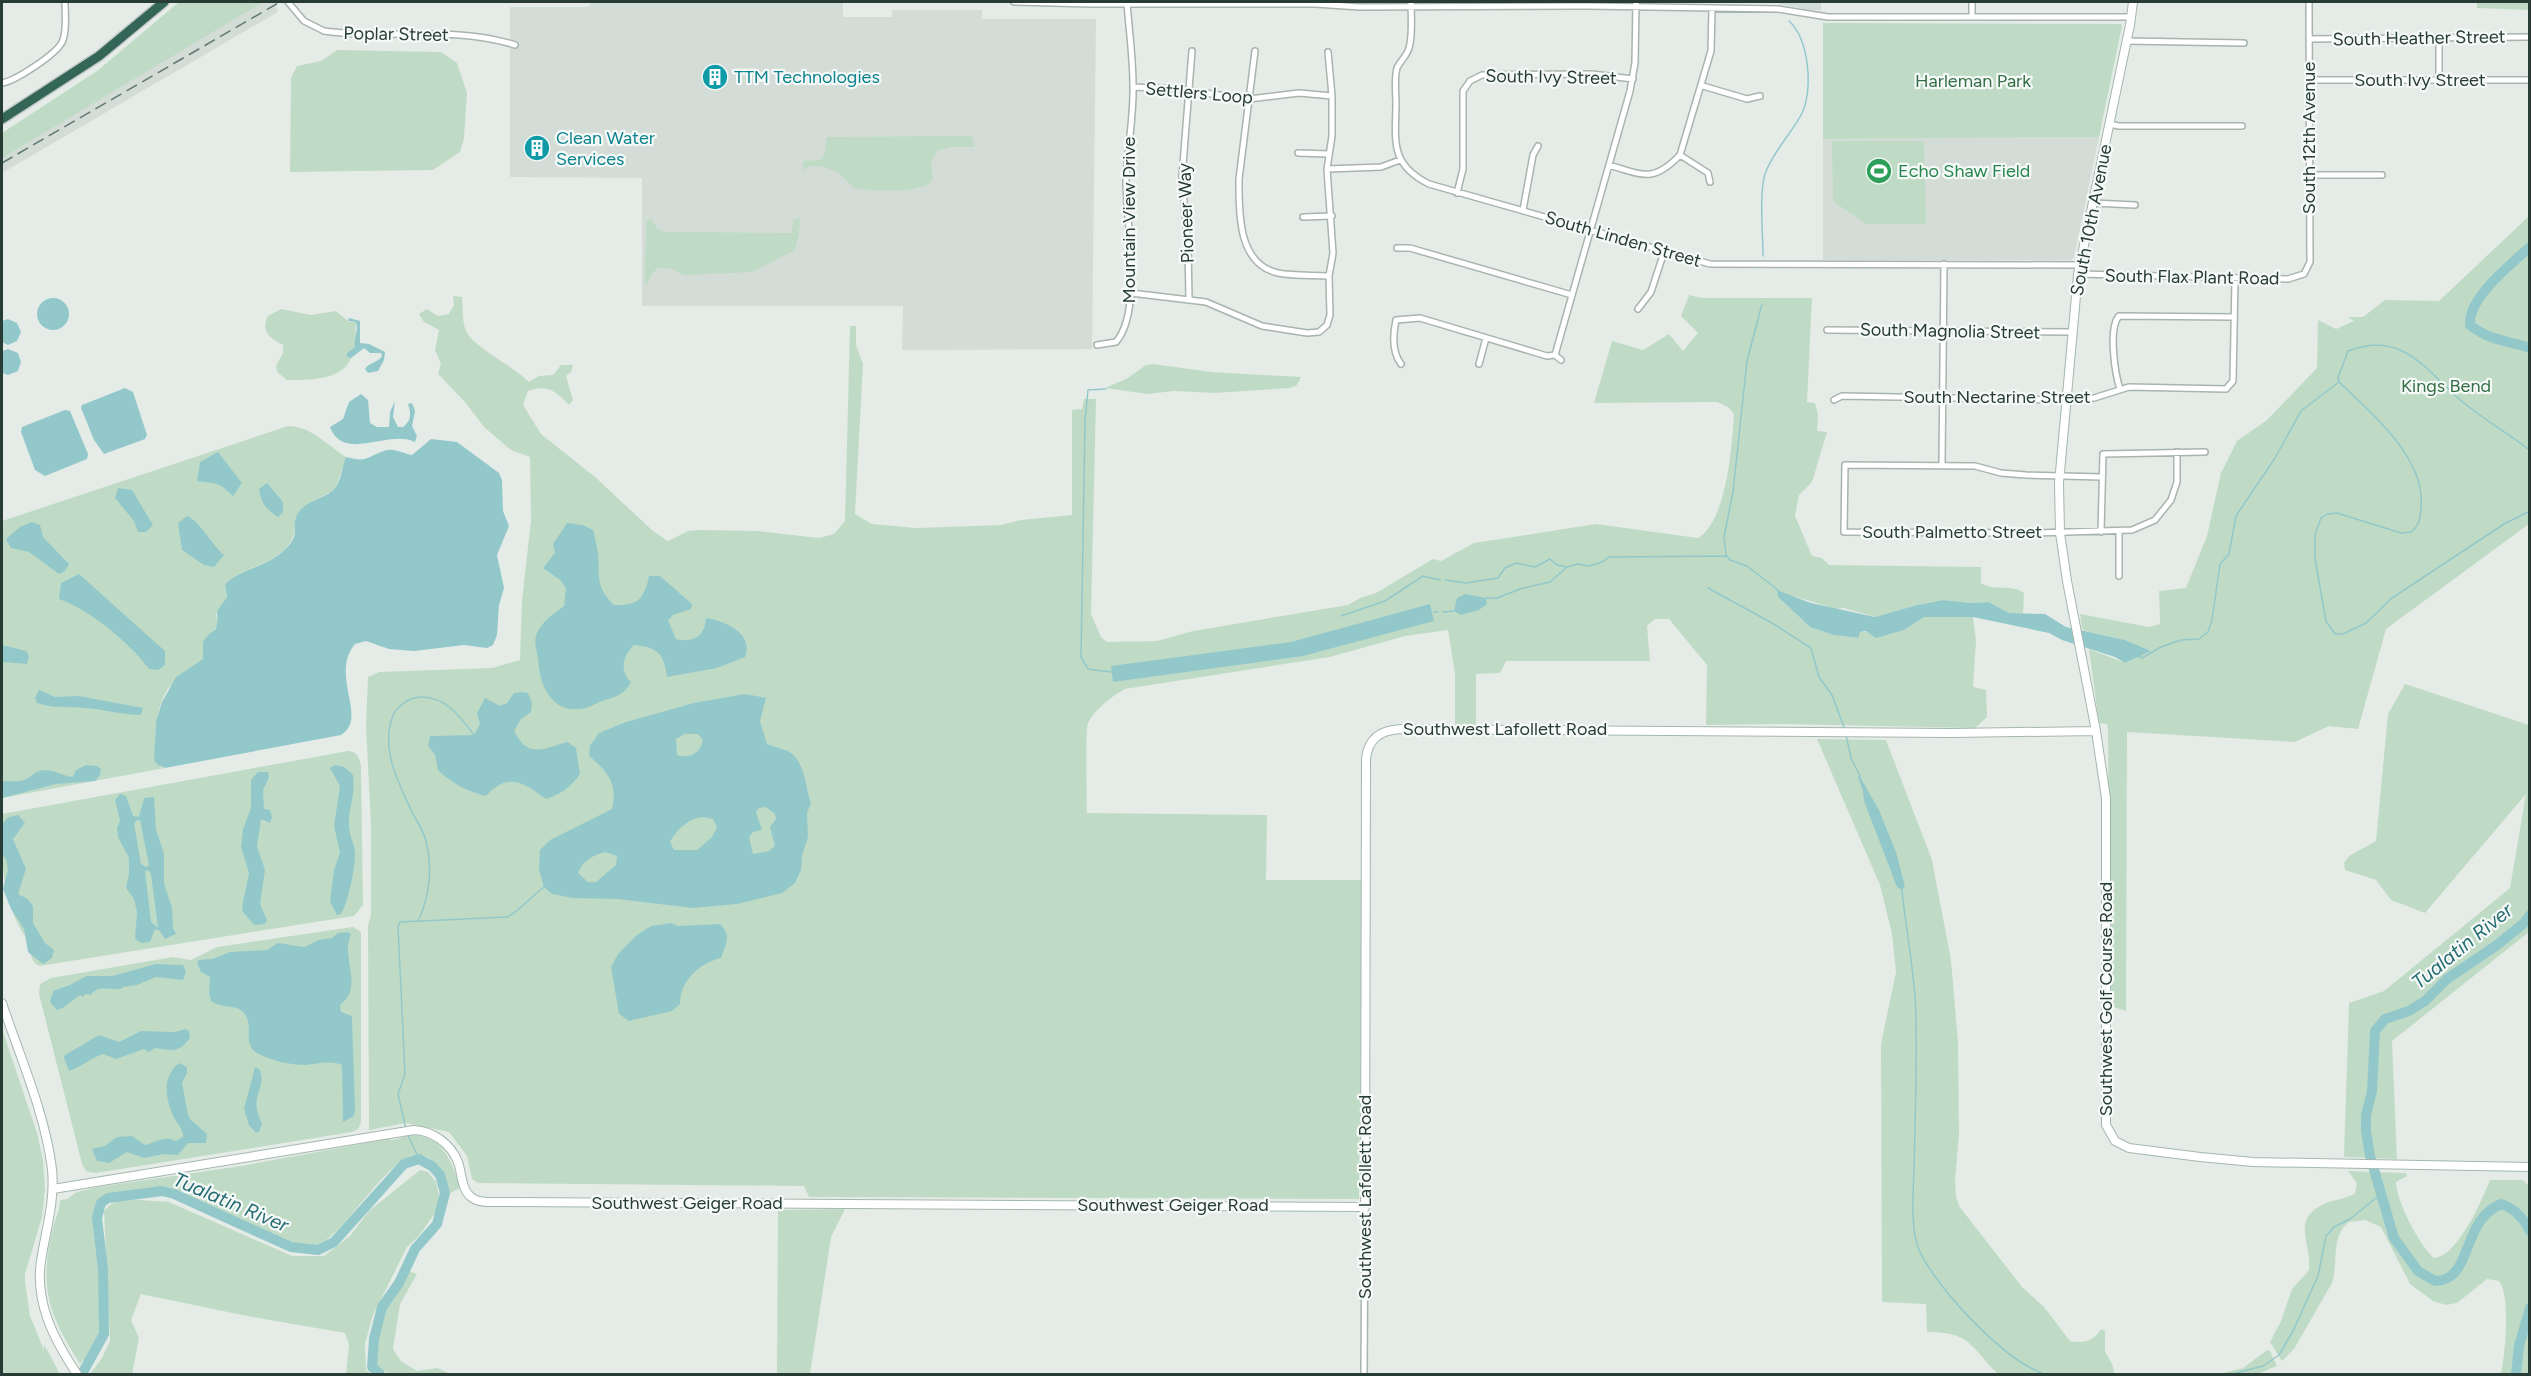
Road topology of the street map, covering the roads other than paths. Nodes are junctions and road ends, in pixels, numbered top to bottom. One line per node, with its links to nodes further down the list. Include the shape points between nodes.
1 (65, 2): 28 (street, via 60,47)
2 (164, 2): 35 (highway, via 107,50)
3 (288, 2): 20 (street, Poplar Street, via 304,21 324,31 466,35)
4 (1014, 2): 8 (street)
5 (1972, 2): 13 (street)
6 (2133, 2): 14 (street, South 10th Avenue)
7 (2309, 2): 17 (street, South 12th Avenue)
8 (1127, 3): 9 (street, via 1360,7); 30 (street, Mountain View Drive)
9 (1411, 4): 10 (street); 42 (street, via 1410,46 1396,77 1395,142)
10 (1473, 4): 11 (street)
11 (1636, 5): 12 (street); 24 (street)
12 (1712, 9): 13 (street, via 1778,9 1828,17); 29 (street, via 1711,51)
13 (1972, 17): 14 (street)
14 (2131, 17): 18 (street, South 10th Avenue)
15 (2439, 37): 16 (street, South Heather Street); 17 (street, South Heather Street); 26 (street)
16 (2529, 37)
17 (2309, 39): 25 (street, South 12th Avenue)
18 (2126, 41): 19 (street); 36 (street, South 10th Avenue)
19 (2244, 43)
20 (515, 45)
21 (1192, 51): 31 (street, Pioneer Way)
22 (1255, 51): 34 (street)
23 (1328, 52): 32 (street)
24 (1633, 79): 43 (street); 48 (street, South Ivy Street, via 1558,74 1482,75 1470,81 1463,91 1463,169)
25 (2310, 80): 26 (street, South Ivy Street); 45 (street, South 12th Avenue)
26 (2439, 80): 27 (street, South Ivy Street)
27 (2529, 80)
28 (2, 83)
29 (1703, 86): 33 (street, via 1747,99); 41 (street)
30 (1134, 87): 31 (street, Settlers Loop); 63 (street, Mountain View Drive, via 1126,181)
31 (1190, 91): 34 (street, Settlers Loop); 65 (street, Pioneer Way, via 1182,177)
32 (1332, 96): 34 (street, Settlers Loop, via 1299,93); 40 (street)
33 (1760, 96)
34 (1249, 99): 61 (street, via 1239,179 1246,247 1256,262 1271,270)
35 (2, 119)
36 (2109, 124): 37 (street); 49 (street, South 10th Avenue)
37 (2242, 126)
38 (1538, 146): 51 (street)
39 (1298, 153): 40 (street)
40 (1329, 154): 44 (street)
41 (1680, 155): 43 (street, via 1666,170 1653,174); 47 (street, via 1708,173)
42 (1400, 160): 44 (street, via 1381,167); 48 (street, South Linden Street, via 1414,176)
43 (1609, 165): 54 (street)
44 (1327, 169): 52 (street)
45 (2310, 175): 46 (street); 60 (street, South 12th Avenue, via 2310,262)
46 (2382, 175)
47 (1710, 182)
48 (1457, 193): 51 (street, South Linden Street)
49 (2092, 203): 50 (street); 58 (street, South 10th Avenue)
50 (2135, 205)
51 (1523, 210): 54 (street, South Linden Street)
52 (1332, 216): 53 (street); 61 (street)
53 (1303, 217)
54 (1591, 230): 56 (street, South Linden Street); 64 (street)
55 (1396, 248): 64 (street, via 1410,248)
56 (1664, 252): 57 (street, South Linden Street, via 1719,264); 66 (street, via 1651,292)
57 (1944, 264): 58 (street, South Linden Street); 69 (street)
58 (2079, 265): 59 (street, South 10th Avenue)
59 (2078, 274): 62 (street, South Flax Plant Road); 70 (street, South 10th Avenue)
60 (2304, 274): 62 (street, South Flax Plant Road, via 2288,279)
61 (1329, 276): 65 (street, via 1330,315 1319,332 1262,326 1220,307)
62 (2235, 278): 67 (street)
63 (1131, 293): 65 (street); 72 (street, Mountain View Drive, via 1121,337 1116,342)
64 (1572, 295): 73 (street)
65 (1189, 299)
66 (1638, 309)
67 (2234, 317): 77 (street, South Nectarine Street, via 2233,381 2226,389); 77 (street, via 2123,315 2116,319 2114,366)
68 (1827, 330): 69 (street, South Magnolia Street)
69 (1943, 330): 70 (street, South Magnolia Street); 78 (street)
70 (2072, 332): 80 (street, South 10th Avenue)
71 (1486, 338): 73 (street); 75 (street, via 1420,318 1396,320 1395,356); 76 (street)
72 (1097, 345)
73 (1555, 355): 74 (street)
74 (1562, 360)
75 (1401, 364)
76 (1479, 364)
77 (2120, 389): 80 (street, South Nectarine Street, via 2098,398)
78 (1942, 399): 79 (street, South Nectarine Street, via 1842,396); 80 (street, South Nectarine Street); 83 (street)
79 (1834, 400)
80 (2066, 400): 84 (street, South 10th Avenue)
81 (2205, 452): 82 (street)
82 (2177, 453): 85 (street, via 2103,454); 87 (street, South Palmetto Street, via 2176,486 2165,509 2146,525)
83 (1942, 465): 84 (street); 88 (street, South Palmetto Street, via 1845,465 1844,532)
84 (2059, 477): 85 (street); 88 (street, Southwest Golf Course Road)
85 (2102, 477): 86 (street)
86 (2101, 532): 87 (street, South Palmetto Street); 88 (street, South Palmetto Street)
87 (2119, 532): 89 (street)
88 (2060, 533): 90 (street, Southwest Golf Course Road)
89 (2119, 576)
90 (2096, 731): 92 (street, Southwest Golf Course Road, via 2106,798 2106,1125 2115,1141 2134,1150 2253,1162); 94 (street, Southwest Lafollett Road, via 1401,729 1374,737 1366,759)
91 (2, 1003): 93 (street, via 43,1127)
92 (2529, 1167)
93 (53, 1189): 94 (street, Southwest Geiger Road, via 421,1131 441,1140 453,1153 470,1196 489,1202); 95 (street, via 40,1286 52,1332)
94 (1365, 1207): 96 (street, Southwest Lafollett Road)
95 (77, 1374)
96 (1364, 1374)

